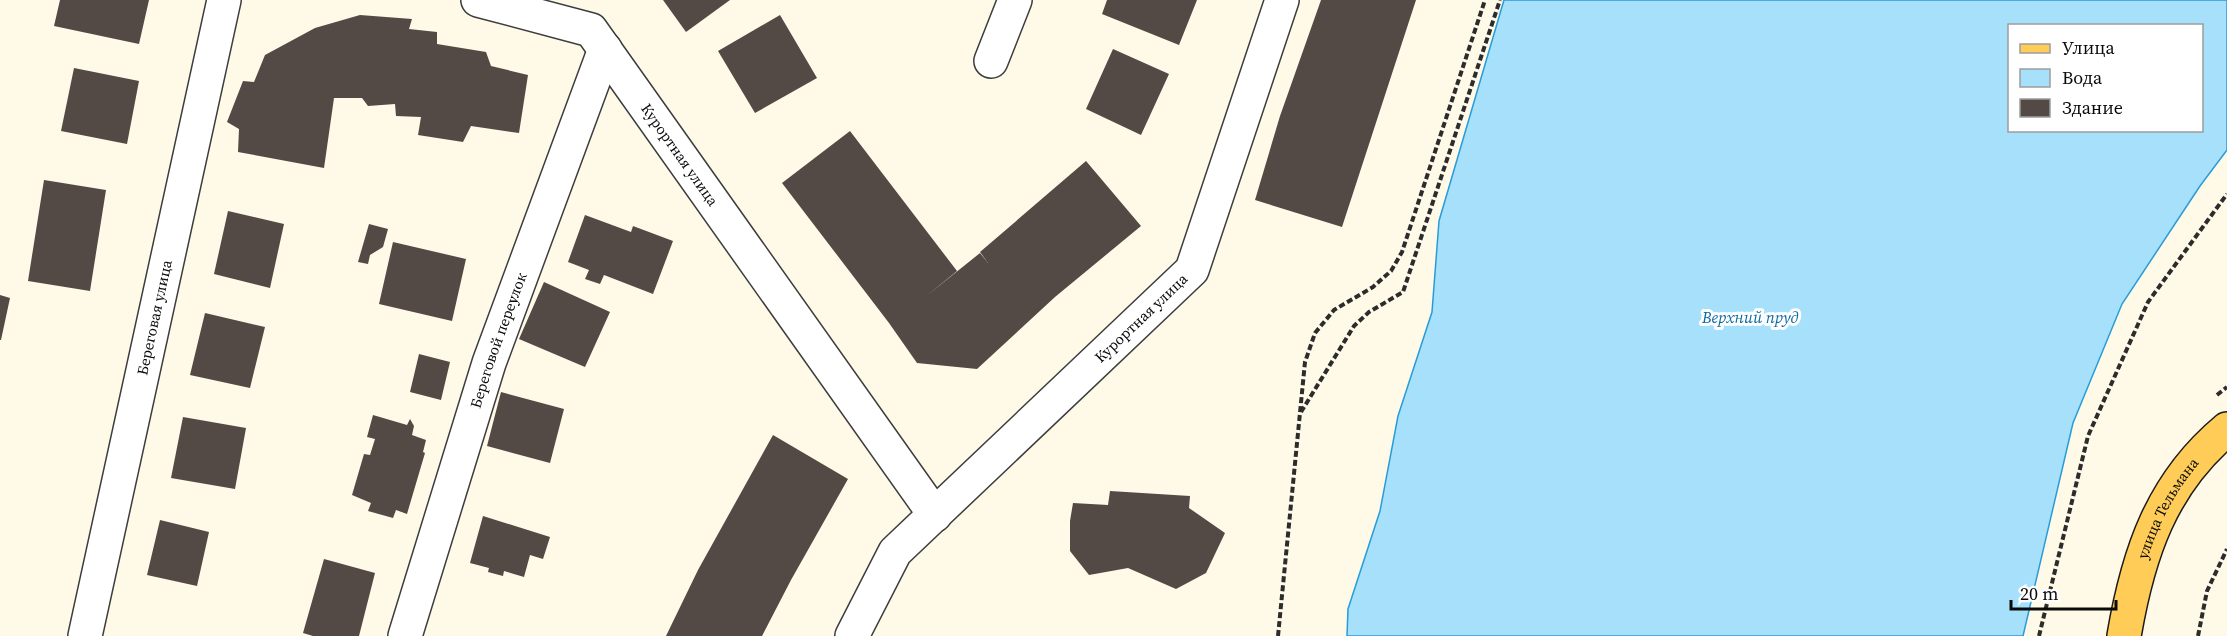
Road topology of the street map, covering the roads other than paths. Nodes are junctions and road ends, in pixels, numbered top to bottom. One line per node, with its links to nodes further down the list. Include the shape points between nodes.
1 (224, 0): 9 (street, Береговая улица)
2 (478, 0): 5 (street)
3 (1015, 0): 6 (street)
4 (1282, 0): 8 (street, Курортная улица, via 1192,270)
5 (598, 40): 8 (street, Курортная улица); 10 (street, Береговой переулок, via 489,363)
6 (991, 61)
7 (2227, 429): 12 (main road, улица Тельмана, via 2190,466 2167,498 2141,557)
8 (935, 515): 11 (street, Курортная улица, via 896,552)
9 (85, 636)
10 (405, 636)
11 (852, 636)
12 (2124, 636)

